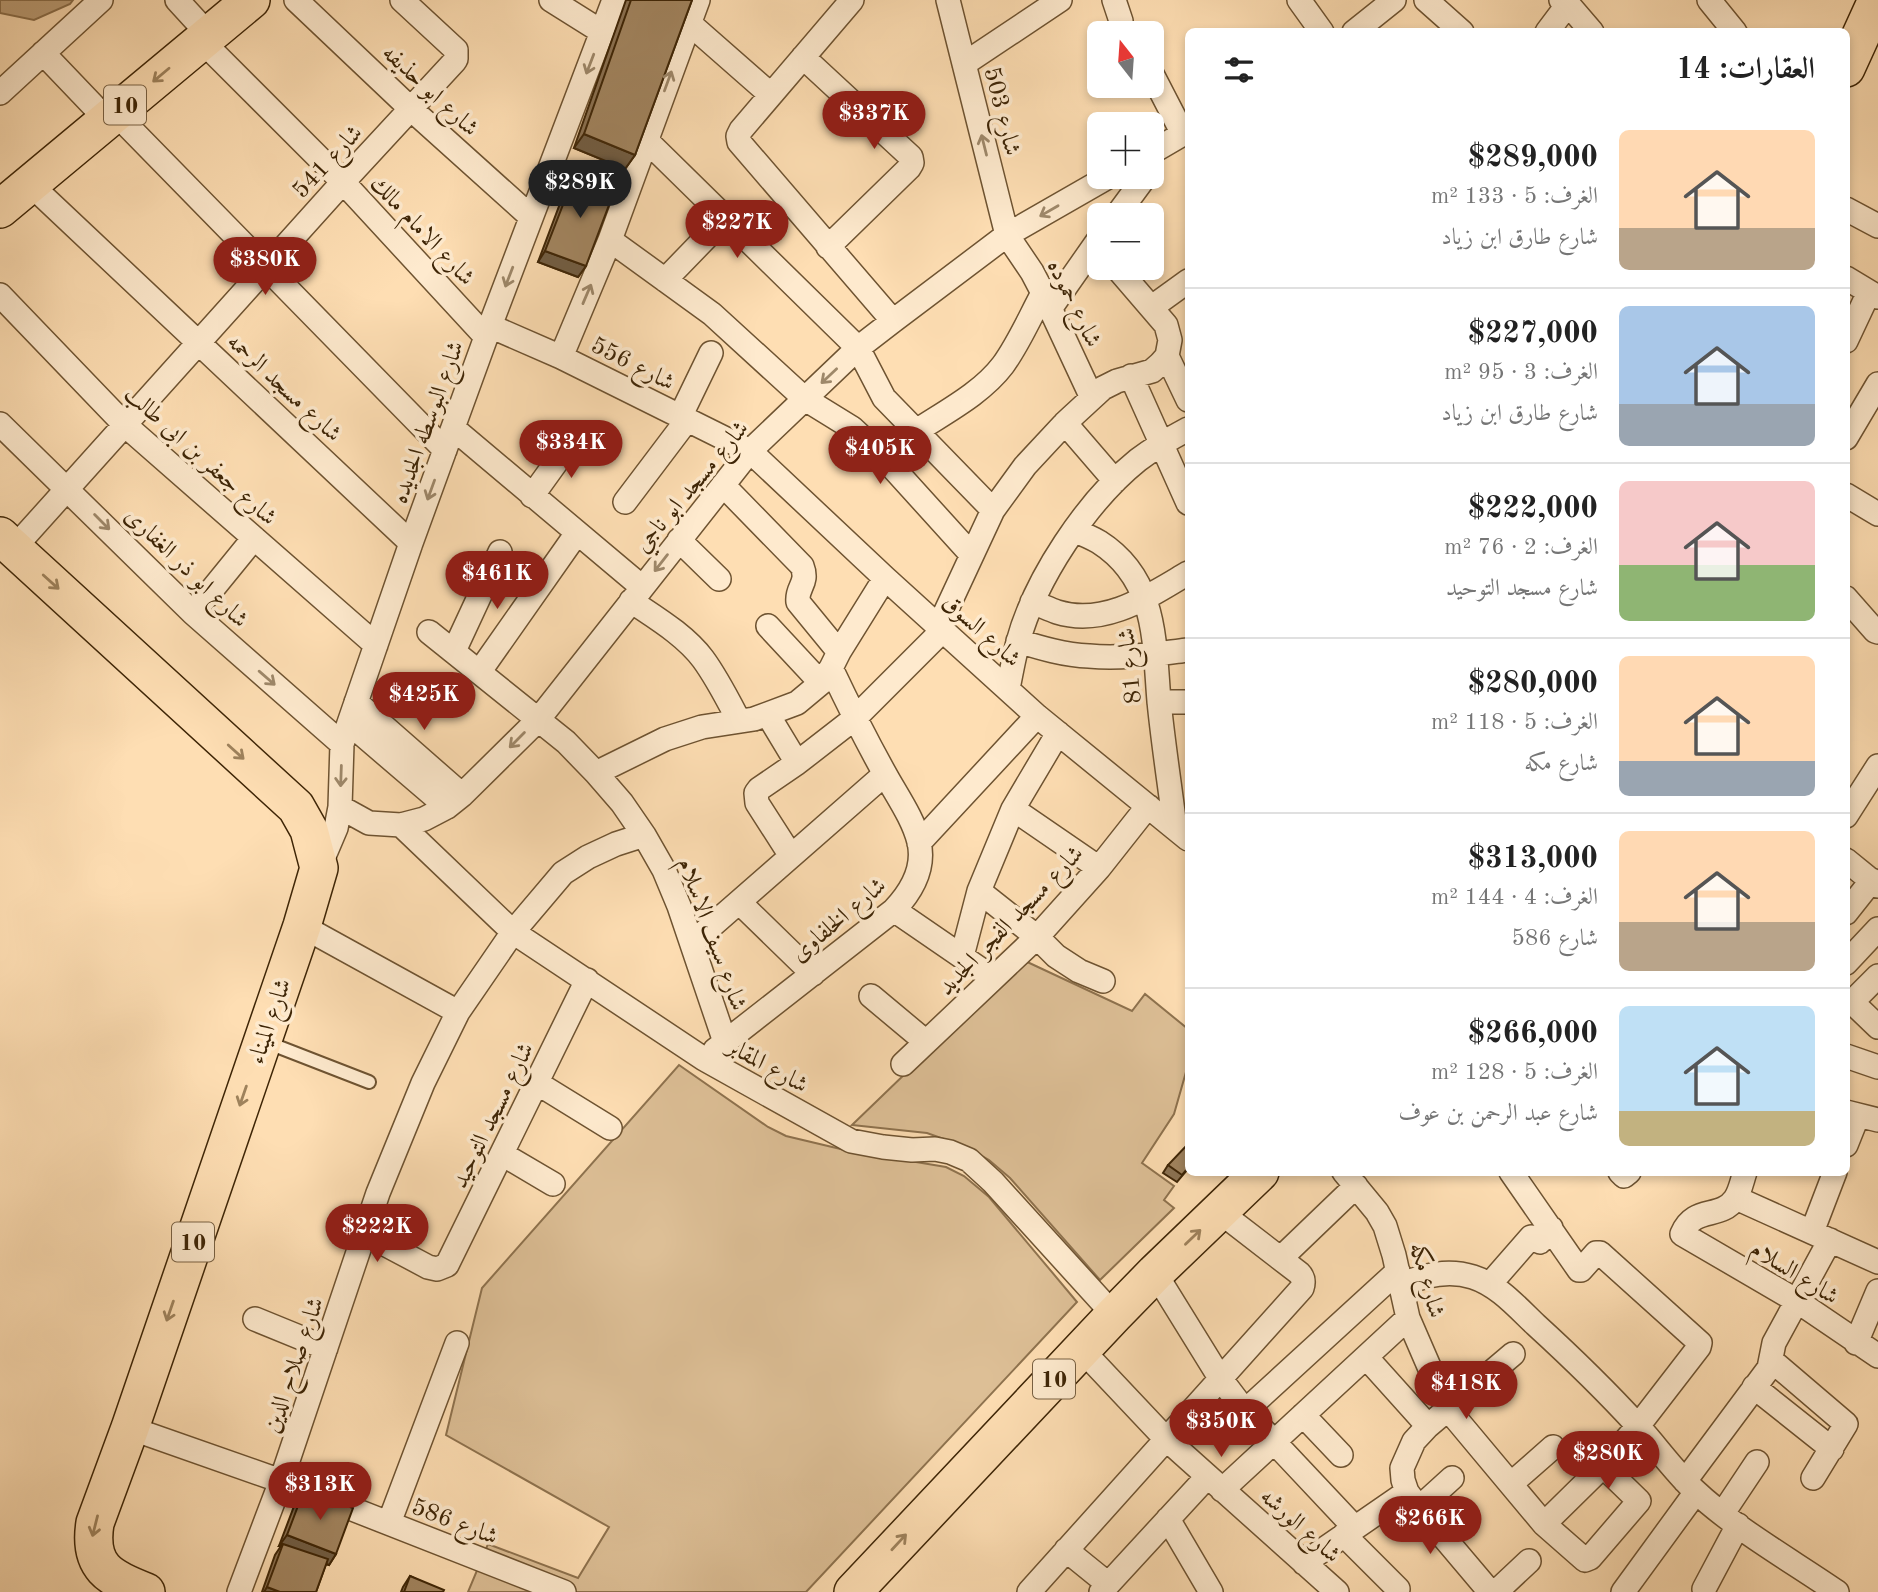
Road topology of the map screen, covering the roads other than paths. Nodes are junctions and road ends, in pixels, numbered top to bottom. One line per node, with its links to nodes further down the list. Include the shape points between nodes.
1 (101, 0): 27 (street)
2 (177, 0): 26 (street, شارع الامام مالك)
3 (251, 0): 26 (main road, 10)
4 (296, 0): 34 (street, شارع ابو حذيفه)
5 (402, 0): 34 (street, شارع 541, via 457,54)
6 (551, 0): 25 (street)
7 (614, 0): 25 (street, شارع البوسطه الجديده)
8 (698, 0): 18 (street)
9 (852, 0): 28 (street)
10 (948, 0): 30 (street, شارع 503)
11 (1060, 0): 30 (street)
12 (1299, 0): 19 (street)
13 (1394, 0): 20 (street)
14 (1426, 0): 21 (street)
15 (1709, 0): 24 (street)
16 (1877, 0): 29 (main road)
17 (1564, 2): 22 (street); 23 (street)
18 (689, 23): 32 (street); 37 (street, one-way to 18)
19 (1319, 28)
20 (1363, 28)
21 (1450, 28)
22 (1549, 28)
23 (1588, 28)
24 (1732, 28)
25 (602, 33): 43 (street, شارع البوسطه الجديده, one-way to 43)
26 (205, 38): 35 (main road, 10, one-way to 35); 38 (street, شارع الامام مالك)
27 (43, 53): 31 (street); 35 (street)
28 (803, 57): 32 (street); 48 (street, via 911,157 912,163)
29 (1850, 59)
30 (964, 64): 46 (street, شارع 503, one-way to 30)
31 (0, 93)
32 (771, 95): 48 (street, via 741,130 739,142)
33 (1160, 98): 36 (street)
34 (411, 109): 38 (street, شارع 541); 43 (street, شارع ابو حذيفه)
35 (111, 117): 39 (main road, 10); 50 (street)
36 (1174, 139)
37 (647, 141): 44 (street); 47 (street)
38 (343, 182): 50 (street, شارع 541); 60 (street, شارع الامام مالك)
39 (30, 184): 41 (main road, 10); 62 (street, شارع مسجد الرحمه)
40 (1087, 189): 46 (street, شارع مسجد ابو ناجي, one-way to 46)
41 (0, 209)
42 (1850, 211): 45 (street)
43 (531, 217): 60 (street, شارع البوسطه الجديده, one-way to 60)
44 (726, 218): 51 (street); 63 (street)
45 (1878, 226)
46 (1007, 234): 57 (street, شارع حموده); 59 (street, شارع مسجد ابو ناجي)
47 (610, 240): 51 (street); 66 (street, one-way to 47)
48 (828, 247): 59 (street)
49 (1087, 255): 57 (street)
50 (266, 267): 62 (street, شارع 541); 79 (street)
51 (665, 280): 71 (street, via 712,314)
52 (1128, 280): 58 (street)
53 (1850, 280): 55 (street)
54 (1185, 283): 58 (street)
55 (1874, 294): 61 (street)
56 (0, 295): 75 (street, شارع جعفر بن ابى طالب)
57 (1046, 301): 70 (street, شارع حموده); 78 (street, via 1003,366 984,386)
58 (1152, 307): 65 (street, via 1168,332)
59 (893, 321): 63 (street, شارع مسجد ابو ناجي)
60 (488, 332): 66 (street, شارع 556); 79 (street, شارع البوسطه الجديده)
61 (1850, 334)
62 (199, 342): 75 (street, شارع 541); 97 (street, شارع مسجد الرحمه)
63 (858, 348): 71 (street, شارع مسجد ابو ناجي, one-way to 71); 78 (street, via 884,398)
64 (711, 353): 72 (street)
65 (1167, 356): 67 (street, via 1152,371); 69 (street)
66 (561, 357): 72 (street, شارع 556)
67 (1131, 376): 70 (street); 81 (street)
68 (1878, 384): 77 (street)
69 (1185, 394)
70 (1092, 398): 73 (street)
71 (805, 399): 82 (street, شارع مسجد ابو ناجي); 99 (street, via 852,428)
72 (684, 419): 82 (street, شارع 556); 89 (street)
73 (1065, 423): 83 (street); 90 (street, via 1024,467)
74 (0, 424): 85 (street, شارع ابو ذر الغفارى)
75 (125, 425): 85 (street, شارع 541); 94 (street, شارع جعفر بن ابى طالب)
76 (1185, 431): 81 (street)
77 (1850, 431)
78 (915, 432): 90 (street)
79 (449, 439): 86 (street); 97 (street, شارع البوسطه الجديده, one-way to 97)
80 (573, 439): 86 (street)
81 (1163, 443): 83 (street); 87 (street)
82 (750, 451): 84 (street, شارع مسجد ابو ناجي); 102 (street, شارع السوق)
83 (1115, 481): 92 (street)
84 (723, 485): 95 (street, شارع مسجد ابو ناجي); 117 (street, via 802,566 805,579 798,602)
85 (68, 488): 96 (street, شارع 541); 107 (street, شارع ابو ذر الغفارى, one-way to 107)
86 (533, 495): 93 (street)
87 (1185, 496)
88 (1850, 497): 91 (street)
89 (625, 502)
90 (993, 510): 99 (street)
91 (1878, 514)
92 (1075, 531): 104 (street, شارع 81, via 1119,558); 105 (street)
93 (577, 533): 103 (street); 118 (street)
94 (254, 538): 107 (street); 113 (street, شارع جعفر بن ابى طالب)
95 (679, 540): 101 (street); 103 (street, شارع مسجد ابو ناجي, one-way to 103)
96 (7, 542): 144 (main road, شارع الميناء / 10, one-way to 144, via 296,807 310,830)
97 (411, 542): 113 (street, شارع البوسطه الجديده)
98 (500, 552): 115 (street)
99 (971, 554): 109 (street)
100 (1185, 575): 104 (street)
101 (719, 579)
102 (885, 579): 109 (street, شارع السوق); 117 (street)
103 (636, 594): 125 (street, شارع مسجد ابو ناجي); 126 (street, via 702,658)
104 (1145, 598): 105 (street, via 1118,611 1089,616 1060,613); 116 (street, شارع 81)
105 (1032, 602): 112 (street)
106 (1850, 603): 111 (street)
107 (193, 613): 127 (street, شارع ابو ذر الغفارى, one-way to 127)
108 (768, 626): 117 (street)
109 (941, 628): 119 (street, شارع السوق); 124 (street)
110 (429, 632): 115 (street, شارع سيف الاسلام)
111 (1878, 632)
112 (1018, 641): 116 (street, via 1086,656); 119 (street)
113 (376, 645): 127 (street, شارع البوسطه الجديده)
114 (1185, 650): 116 (street)
115 (454, 651): 118 (street, شارع سيف الاسلام)
116 (1156, 654): 120 (street, شارع 81)
117 (830, 668): 122 (street, via 797,703); 124 (street, شارع الخلفاوى)
118 (480, 671): 125 (street, شارع سيف الاسلام)
119 (1008, 689): 123 (street, شارع السوق)
120 (1159, 702): 121 (street); 139 (street, شارع 81)
121 (1185, 702)
122 (768, 715): 126 (street); 129 (street)
123 (1037, 716): 128 (street, شارع السوق); 141 (street)
124 (855, 718): 129 (street); 132 (street, شارع الخلفاوى)
125 (538, 719): 131 (street, شارع سيف الاسلام); 133 (street, شارع مسجد ابو ناجي, one-way to 133)
126 (740, 721): 131 (street, via 665,738)
127 (349, 723): 133 (street, شارع ابو ذر الغفارى); 135 (street, شارع البوسطه الجديده, one-way to 135)
128 (1058, 733): 134 (street, شارع السوق); 136 (street)
129 (797, 763): 142 (street, via 756,793)
130 (1878, 766): 137 (street)
131 (596, 773): 140 (street, شارع سيف الاسلام)
132 (885, 774): 141 (street, شارع الخلفاوى); 142 (street)
133 (455, 801): 138 (street, شارع مسجد ابو ناجي, via 425,819)
134 (1148, 806): 139 (street, شارع السوق); 145 (street, شارع مسجد الفجر الجديد)
135 (340, 807): 138 (street, شارع مسجد ابو ناجي, via 369,822); 144 (street, شارع البوسطه الجديده)
136 (1013, 809): 145 (street); 147 (street)
137 (1850, 810)
138 (401, 825): 153 (street, شارع المقابر)
139 (1182, 834)
140 (644, 835): 153 (street, شارع صلاح الدين, via 615,844 563,873); 155 (street, شارع سيف الاسلام, via 664,870)
141 (919, 843): 150 (street, شارع الخلفاوى, via 915,880)
142 (791, 856): 148 (street)
143 (1850, 863): 146 (street)
144 (319, 868): 151 (main road, شارع الميناء / 10)
145 (1099, 868): 154 (street, شارع مسجد الفجر الجديد)
146 (1876, 884): 149 (street)
147 (979, 891): 154 (street); 156 (street)
148 (739, 902): 155 (street); 158 (street)
149 (1850, 909)
150 (894, 910): 156 (street); 158 (street, شارع الخلفاوى)
151 (302, 926): 164 (street); 166 (main road, شارع الميناء / 10)
152 (1878, 929): 157 (street)
153 (513, 932): 161 (street, شارع المقابر); 164 (street, شارع صلاح الدين)
154 (1037, 937): 160 (street, شارع مسجد الفجر الجديد); 162 (street, via 1056,956)
155 (692, 943): 167 (street, شارع سيف الاسلام)
156 (962, 956): 160 (street)
157 (1850, 959)
158 (813, 974): 167 (street, شارع الخلفاوى)
159 (1878, 976): 165 (street, via 1854,1002)
160 (993, 978): 168 (street, شارع مسجد الفجر الجديد)
161 (587, 981): 170 (street, شارع المقابر); 174 (street, شارع مسجد التوحيد)
162 (1103, 981)
163 (871, 996): 168 (street)
164 (458, 1012): 188 (street, شارع صلاح الدين, via 407,1119)
165 (1878, 1027)
166 (262, 1040): 173 (lane); 215 (main road, شارع الميناء / 10, one-way to 215)
167 (725, 1042): 170 (street, شارع الخلفاوى)
168 (926, 1042): 171 (street, شارع مسجد الفجر الجديد)
169 (1850, 1057): 172 (street)
170 (704, 1059): 197 (street, شارع المقابر, via 851,1141 936,1149 969,1160)
171 (903, 1063)
172 (1878, 1067)
173 (369, 1082)
174 (537, 1083): 176 (street); 178 (street, شارع مسجد التوحيد)
175 (1861, 1115): 177 (street)
176 (610, 1128)
177 (1850, 1137)
178 (502, 1154): 184 (street); 188 (street, شارع مسجد التوحيد, via 447,1265 428,1268)
179 (1257, 1176): 186 (main road, 10)
180 (1515, 1176): 187 (street)
181 (1744, 1176): 185 (street)
182 (1834, 1176): 189 (street)
183 (1350, 1179): 190 (street); 193 (street, شارع مكه, via 1385,1226)
184 (552, 1184)
185 (1736, 1198): 189 (street); 196 (street, شارع السلام, via 1721,1209 1697,1216 1682,1234)
186 (1220, 1212): 190 (street); 192 (main road, 10, one-way to 186)
187 (1551, 1228): 194 (street, via 1540,1242 1531,1237); 214 (street, via 1578,1268 1600,1253 1700,1343)
188 (364, 1233): 202 (street, شارع صلاح الدين)
189 (1821, 1236): 191 (street); 196 (street)
190 (1282, 1258): 208 (street, via 1303,1278 1302,1288)
191 (1878, 1262)
192 (1155, 1273): 197 (main road, 10); 208 (street)
193 (1399, 1278): 194 (street, via 1454,1273); 198 (street, شارع مكه); 211 (street)
194 (1490, 1284): 214 (street)
195 (1878, 1291): 201 (street)
196 (1797, 1301): 201 (street, شارع السلام); 207 (street, via 1774,1343)
197 (1114, 1315): 203 (main road, 10)
198 (1408, 1318): 206 (street); 210 (street, شارع مكه)
199 (255, 1319): 202 (street)
200 (457, 1343): 232 (street)
201 (1856, 1343): 205 (street, شارع السلام)
202 (326, 1348): 225 (street, شارع صلاح الدين)
203 (1082, 1350): 216 (street, شارع الورشه); 246 (main road, 10, one-way to 203)
204 (1513, 1354): 210 (street)
205 (1878, 1356)
206 (1366, 1357): 212 (street); 213 (street)
207 (1771, 1360): 209 (street); 219 (street, via 1846,1424)
208 (1220, 1378): 211 (street); 216 (street)
209 (1754, 1387): 219 (street); 228 (street)
210 (1447, 1408): 213 (street); 227 (street, شارع مكه)
211 (1245, 1410): 217 (street)
212 (1303, 1415): 217 (street); 220 (street)
213 (1428, 1426): 229 (street, via 1414,1441 1402,1468)
214 (1638, 1426): 222 (street); 228 (street)
215 (130, 1428): 225 (street, شارع 586); 243 (main road, شارع الميناء / 10, one-way to 243, via 92,1538 102,1567 113,1578)
216 (1165, 1438): 226 (street, شارع الورشه); 235 (street)
217 (1274, 1442): 226 (street); 234 (street)
218 (1553, 1447): 227 (street)
219 (1832, 1449): 224 (street)
220 (1341, 1455)
221 (1757, 1462): 231 (street)
222 (1603, 1466): 233 (street); 233 (street, شارع مكه, via 1639,1501 1590,1559 1583,1559)
223 (1452, 1478): 229 (street)
224 (1813, 1478)
225 (281, 1481): 232 (street, شارع 586); 244 (street, شارع صلاح الدين)
226 (1215, 1484): 230 (street); 237 (street, شارع الورشه)
227 (1511, 1484): 233 (street, شارع مكه)
228 (1691, 1486): 231 (street); 250 (street)
229 (1413, 1500): 234 (street); 248 (street)
230 (1168, 1519): 238 (street); 239 (street)
231 (1730, 1519): 241 (street); 251 (street)
232 (389, 1523): 245 (street, شارع 586)
233 (1544, 1524)
234 (1349, 1532): 237 (street); 240 (street)
235 (1066, 1550): 238 (street); 242 (street)
236 (1529, 1562): 249 (street)
237 (1304, 1563): 247 (street, شارع الورشه)
238 (1105, 1588)
239 (1206, 1589)
240 (1398, 1589)
241 (1704, 1589)
242 (1034, 1590)
243 (146, 1592)
244 (239, 1592)
245 (564, 1592)
246 (853, 1592)
247 (1337, 1592)
248 (1490, 1592)
249 (1496, 1592)
250 (1623, 1592)
251 (1838, 1592)

